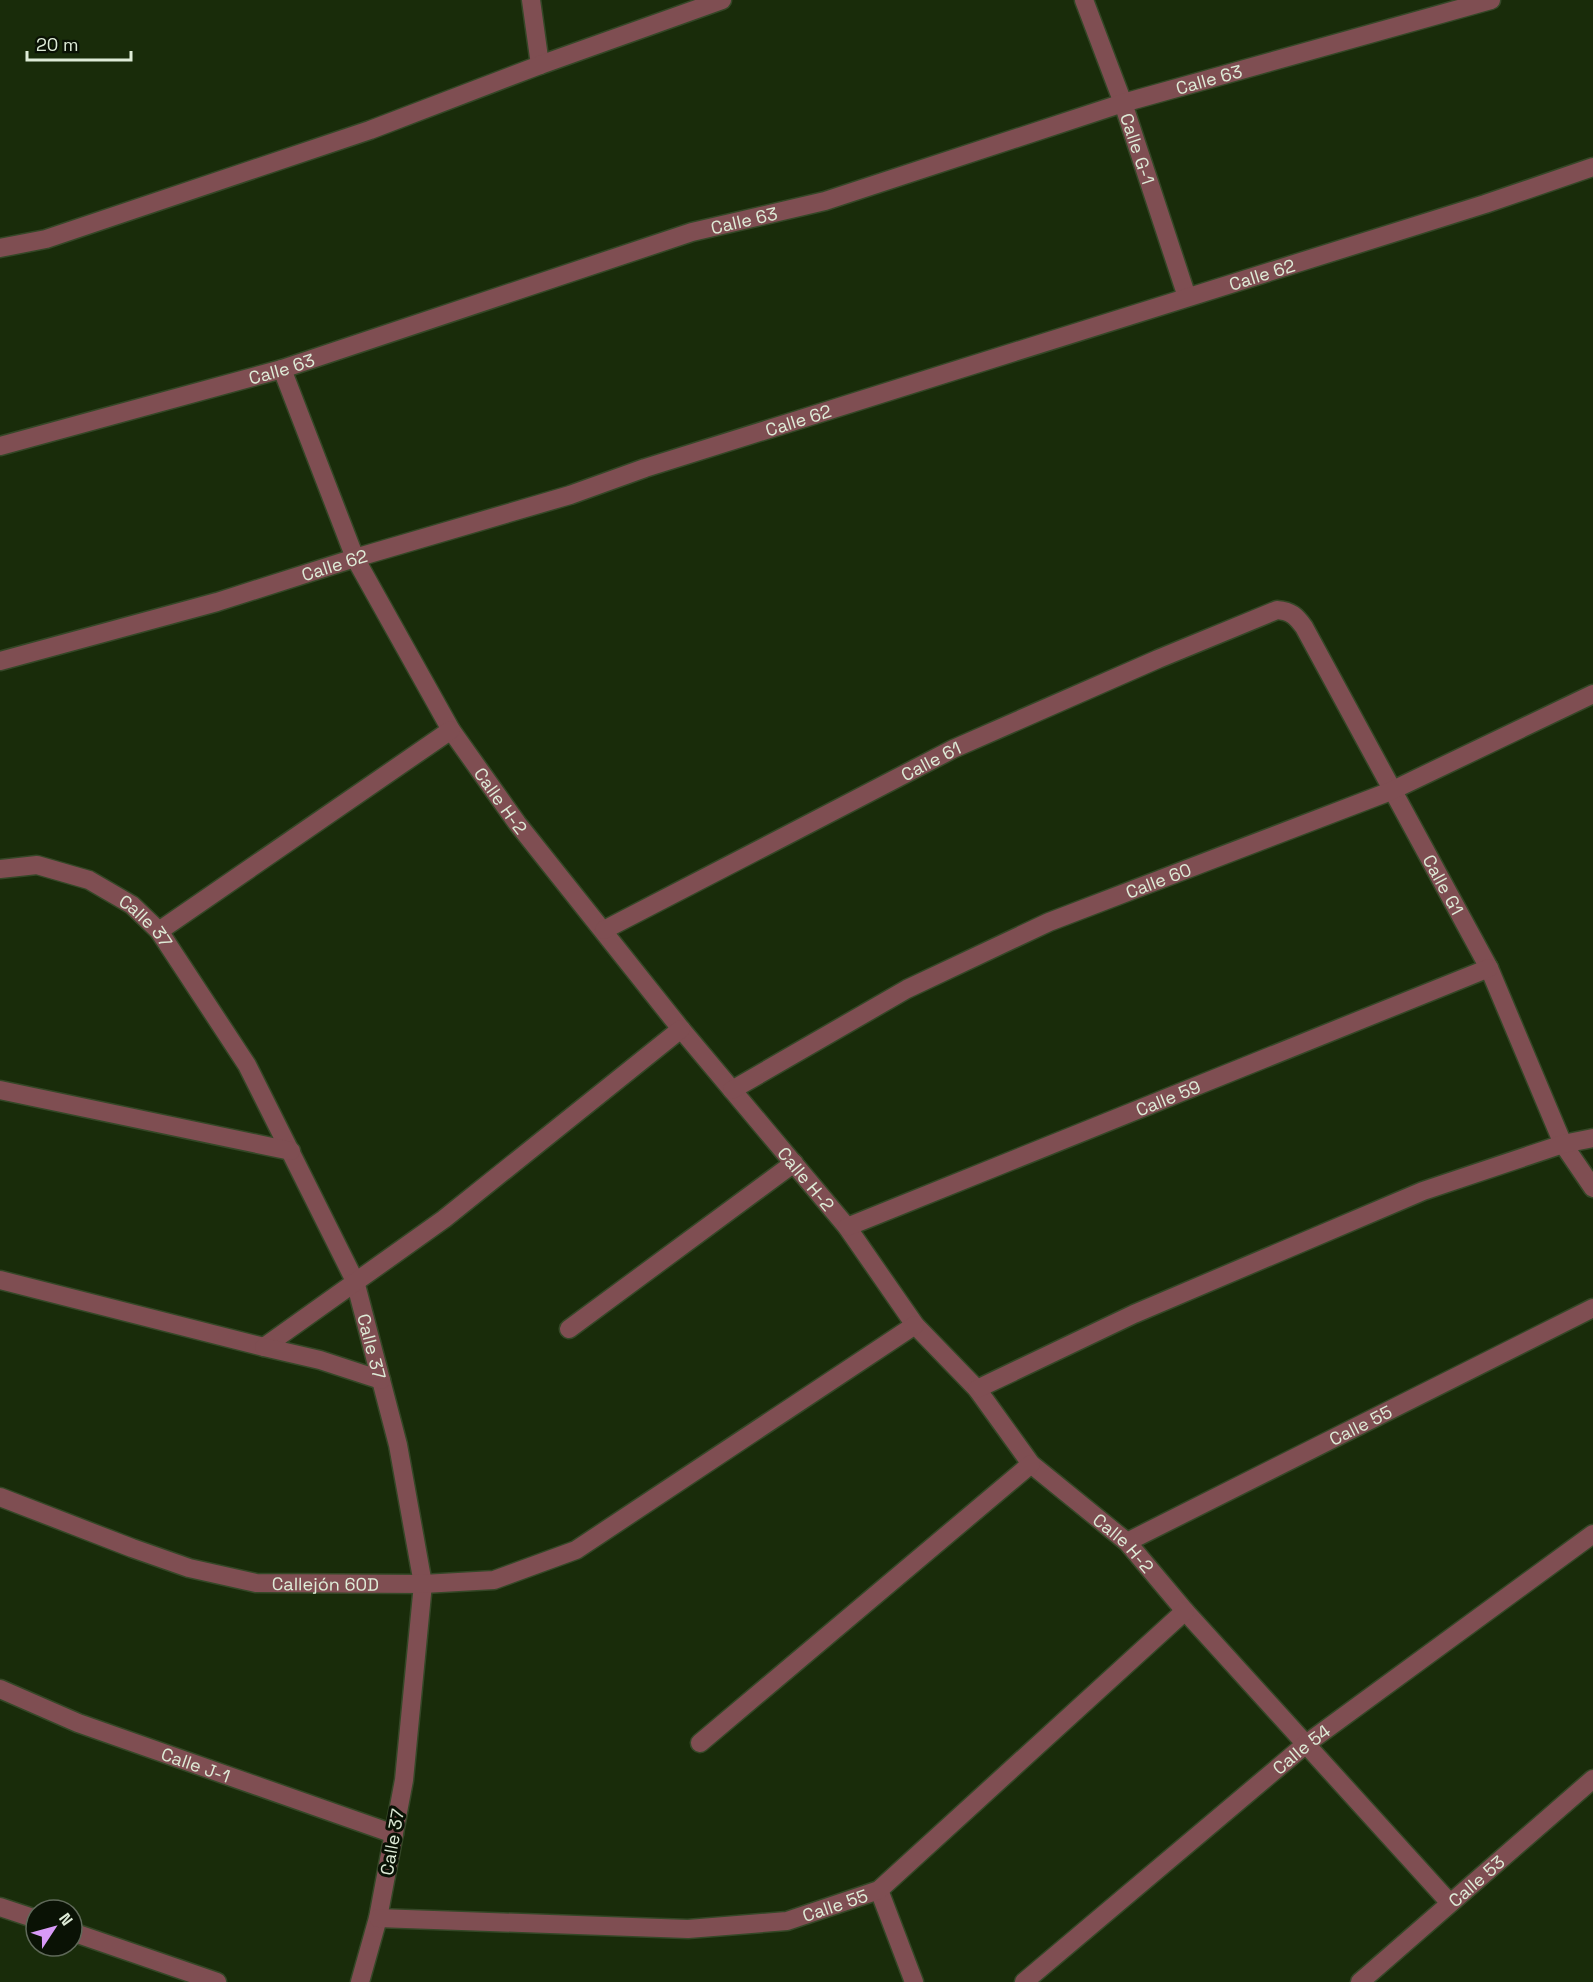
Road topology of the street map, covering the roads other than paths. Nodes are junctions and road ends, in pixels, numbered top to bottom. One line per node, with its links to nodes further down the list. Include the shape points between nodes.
1 (531, 0): 5 (street)
2 (722, 0): 5 (street)
3 (1084, 0): 6 (street, Calle G-1)
4 (1491, 0): 6 (street, Calle 63)
5 (540, 65): 8 (street, via 370,130 46,238)
6 (1123, 103): 9 (street, Calle G-1); 10 (street, Calle 63, via 825,201 692,232)
7 (1593, 167): 9 (street, Calle 62)
8 (0, 248)
9 (1187, 297): 12 (street, Calle 62, via 570,495)
10 (282, 369): 11 (street, Calle 63); 12 (street, Calle H-2)
11 (0, 446)
12 (355, 558): 14 (street, Calle 62, via 217,602); 16 (street, Calle H-2)
13 (1267, 616): 17 (street, Calle G1, via 1277,610 1288,611 1304,627); 19 (street, Calle 61, via 1158,658 953,749)
14 (0, 661)
15 (1593, 694): 17 (street, Calle 60)
16 (451, 730): 19 (street, Calle H-2, via 517,823); 20 (street)
17 (1391, 790): 21 (street, Calle G1); 24 (street, Calle 60, via 1049,922 907,989)
18 (0, 869): 20 (street, Calle 37, via 37,865 89,880 132,905)
19 (604, 930): 22 (street, Calle H-2)
20 (159, 931): 27 (street, Calle 37, via 247,1065)
21 (1489, 968): 26 (street, Calle G1); 30 (street, Calle 59)
22 (681, 1029): 24 (street, Calle H-2); 32 (street, via 444,1219)
23 (0, 1090): 27 (street)
24 (732, 1090): 28 (street, Calle H-2)
25 (1593, 1138): 26 (street)
26 (1563, 1144): 29 (street, Calle G1); 38 (street, via 1423,1191 1134,1314)
27 (291, 1151): 32 (street, Calle 37)
28 (794, 1163): 30 (street, Calle H-2); 35 (street)
29 (1593, 1188)
30 (847, 1227): 34 (street, Calle H-2)
31 (0, 1280): 36 (street)
32 (355, 1281): 36 (street); 37 (street, Calle 37)
33 (1593, 1308): 42 (street, Calle 55)
34 (915, 1325): 38 (street, Calle H-2); 43 (street, Callejón 60D, via 576,1550 494,1580)
35 (569, 1329)
36 (264, 1347): 37 (street)
37 (381, 1380): 43 (street, Calle 37, via 398,1445)
38 (977, 1389): 39 (street, Calle H-2)
39 (1031, 1464): 42 (street, Calle H-2); 46 (street)
40 (0, 1497): 43 (street, Callejón 60D, via 189,1568 256,1582)
41 (1593, 1534): 47 (street, Calle 54)
42 (1127, 1542): 44 (street, Calle H-2)
43 (423, 1584): 49 (street, Calle 37, via 404,1780)
44 (1185, 1611): 47 (street, Calle H-2); 50 (street, Calle 55)
45 (0, 1689): 49 (street, Calle J-1, via 78,1723)
46 (700, 1743)
47 (1306, 1744): 51 (street, Calle H-2); 59 (street, Calle 54)
48 (1593, 1779): 51 (street, Calle 53)
49 (393, 1834): 54 (street, Calle 37)
50 (879, 1890): 54 (street, Calle 55, via 787,1921 688,1929); 58 (street)
51 (1450, 1903): 60 (street, Calle 53)
52 (0, 1906): 53 (street)
53 (24, 1915)
54 (378, 1918): 57 (street, Calle 37)
55 (84, 1936): 56 (street)
56 (217, 1982)
57 (360, 1982)
58 (914, 1982)
59 (1024, 1982)
60 (1360, 1982)

